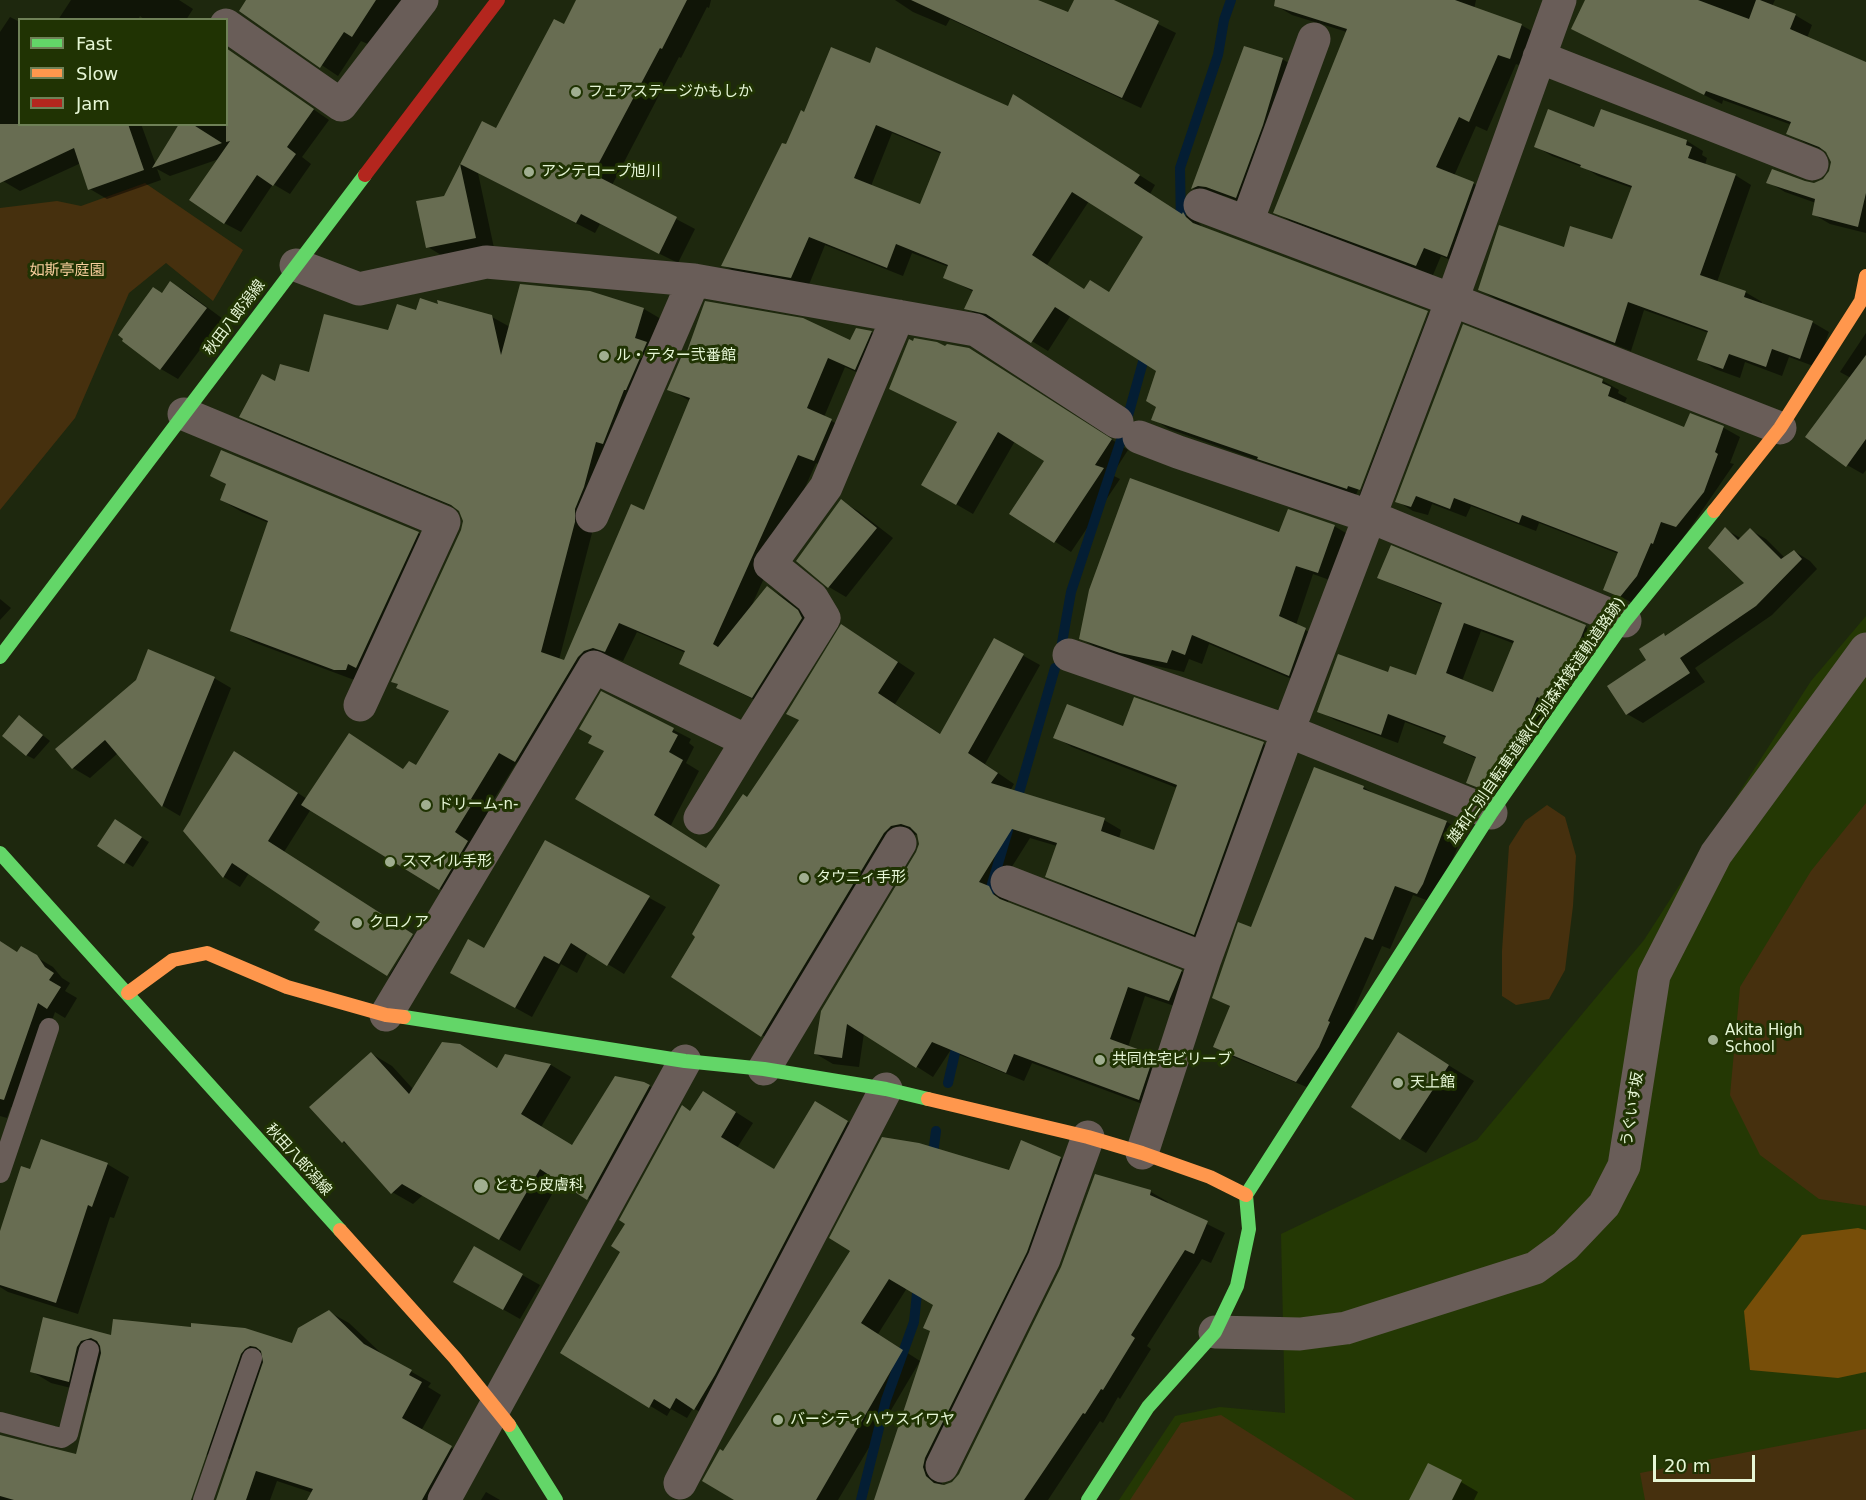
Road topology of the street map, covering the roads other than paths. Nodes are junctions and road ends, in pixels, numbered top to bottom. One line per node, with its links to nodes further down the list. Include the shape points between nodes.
1 (422, 0): 4 (street, via 341,105)
2 (498, 0): 10 (street, 秋田八郎潟線)
3 (1560, 0): 6 (street)
4 (228, 26)
5 (1314, 39): 9 (street)
6 (1539, 57): 7 (street); 13 (street)
7 (1812, 164)
8 (1200, 205): 9 (street)
9 (1247, 222): 13 (street)
10 (296, 265): 12 (street, via 359,289 486,262); 15 (street, 秋田八郎潟線)
11 (1866, 276): 16 (street, 雄和仁別自転車道線(仁別森林鉄道軌道路跡), via 1861,301)
12 (694, 280): 14 (street); 17 (street)
13 (1452, 300): 16 (street); 18 (street)
14 (898, 316): 18 (street, via 976,330 1128,429 1178,452); 25 (street, via 826,487 770,564 812,598 824,618)
15 (184, 414): 22 (street, 秋田八郎潟線); 23 (street, via 444,522)
16 (1780, 428): 19 (street, 雄和仁別自転車道線(仁別森林鉄道軌道路跡))
17 (592, 516)
18 (1371, 516): 19 (street); 24 (street)
19 (1624, 621): 26 (street, 雄和仁別自転車道線(仁別森林鉄道軌道路跡))
20 (1866, 649): 42 (street, うぐいす坂, via 1716,854 1654,975 1624,1166 1604,1205 1581,1230 1535,1268 1346,1328 1300,1334)
21 (1069, 655): 24 (street)
22 (0, 657)
23 (360, 705)
24 (1288, 731): 26 (street); 31 (street)
25 (747, 741): 27 (street); 33 (street, via 594,667)
26 (1491, 813): 41 (street, 雄和仁別自転車道線(仁別森林鉄道軌道路跡))
27 (700, 818)
28 (900, 843): 36 (street)
29 (0, 853): 32 (street, 秋田八郎潟線)
30 (1007, 882): 31 (street)
31 (1205, 959): 39 (street)
32 (128, 993): 33 (street, via 172,960 207,952 287,987); 45 (street, 秋田八郎潟線)
33 (386, 1015): 35 (street)
34 (49, 1028): 40 (lane)
35 (685, 1061): 36 (street); 45 (street)
36 (765, 1069): 37 (street)
37 (886, 1089): 38 (street); 48 (street)
38 (1088, 1137): 39 (street); 47 (street, via 1044,1259)
39 (1142, 1153): 41 (street, via 1210,1177)
40 (0, 1173)
41 (1246, 1195): 42 (street, via 1249,1229 1237,1286)
42 (1215, 1332): 52 (street, via 1148,1407)
43 (88, 1350): 46 (lane, via 68,1434 62,1438)
44 (252, 1358): 49 (lane)
45 (496, 1408): 50 (street); 51 (street, 秋田八郎潟線)
46 (0, 1422)
47 (942, 1466)
48 (680, 1483)
49 (203, 1500)
50 (444, 1500)
51 (556, 1500)
52 (1088, 1500)

